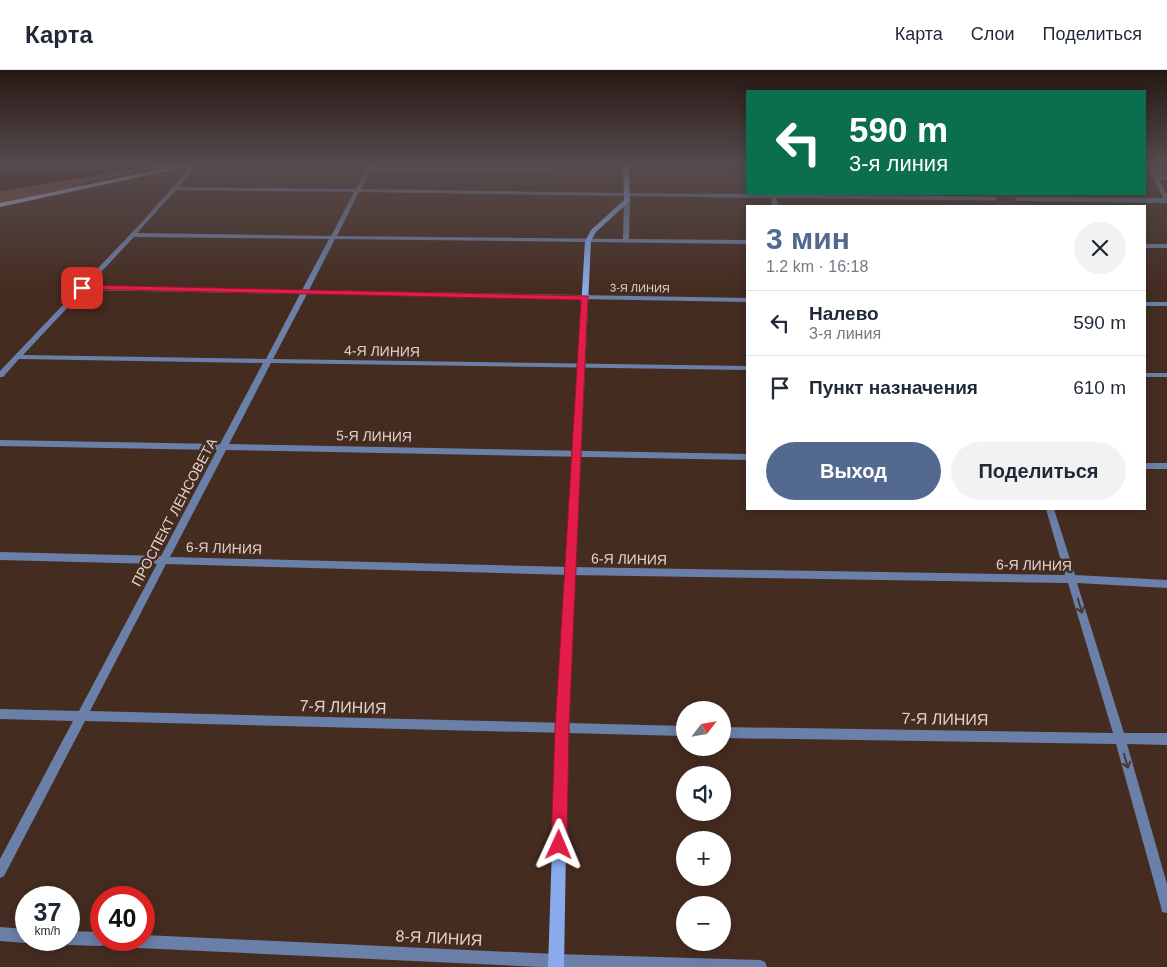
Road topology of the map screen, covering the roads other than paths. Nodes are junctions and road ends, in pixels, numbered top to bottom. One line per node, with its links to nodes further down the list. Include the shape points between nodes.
1 (157, 207): 5 (street)
2 (349, 207): 6 (street, ПРОСПЕКТ ЛЕНСОВЕТА)
3 (618, 207): 7 (street, via 593,231)
4 (627, 207): 8 (street)
5 (132, 235): 6 (street); 12 (street)
6 (333, 237): 7 (street); 13 (street, ПРОСПЕКТ ЛЕНСОВЕТА)
7 (588, 241): 8 (street); 14 (street)
8 (626, 241): 9 (street)
9 (746, 242)
10 (1146, 246): 11 (street)
11 (1167, 246)
12 (82, 288): 13 (street, 3-Я ЛИНИЯ); 18 (street)
13 (303, 292): 14 (street, 3-Я ЛИНИЯ); 19 (street, ПРОСПЕКТ ЛЕНСОВЕТА)
14 (585, 298): 15 (street, 3-Я ЛИНИЯ); 20 (street)
15 (746, 300)
16 (1146, 304): 17 (street)
17 (1167, 304)
18 (17, 357): 19 (street, 4-Я ЛИНИЯ); 23 (street)
19 (268, 362): 20 (street, 4-Я ЛИНИЯ); 26 (street, ПРОСПЕКТ ЛЕНСОВЕТА)
20 (581, 366): 21 (street, 4-Я ЛИНИЯ); 27 (street)
21 (746, 368)
22 (1146, 374): 24 (street)
23 (0, 375)
24 (1167, 375)
25 (0, 444): 26 (street, 5-Я ЛИНИЯ)
26 (224, 447): 27 (street, 5-Я ЛИНИЯ); 33 (street, ПРОСПЕКТ ЛЕНСОВЕТА)
27 (577, 454): 28 (street, 5-Я ЛИНИЯ); 34 (street)
28 (746, 457)
29 (1146, 466): 30 (street)
30 (1167, 466)
31 (1050, 510): 35 (street)
32 (0, 556): 33 (street, 6-Я ЛИНИЯ)
33 (164, 560): 34 (street, 6-Я ЛИНИЯ); 38 (street, ПРОСПЕКТ ЛЕНСОВЕТА)
34 (570, 571): 35 (street, 6-Я ЛИНИЯ); 39 (street)
35 (1072, 579): 36 (street, 6-Я ЛИНИЯ); 42 (street, one-way to 42)
36 (1167, 584)
37 (0, 714): 38 (street, 7-Я ЛИНИЯ)
38 (82, 716): 39 (street, 7-Я ЛИНИЯ); 44 (street, ПРОСПЕКТ ЛЕНСОВЕТА)
39 (562, 729): 40 (street, 7-Я ЛИНИЯ); 49 (street)
40 (676, 731)
41 (731, 732): 42 (street, 7-Я ЛИНИЯ)
42 (1120, 738): 43 (street, 7-Я ЛИНИЯ); 45 (street, one-way to 45)
43 (1167, 739)
44 (0, 872)
45 (1167, 907)
46 (0, 934): 47 (street)
47 (15, 935)
48 (155, 942): 49 (street, 8-Я ЛИНИЯ)
49 (556, 964): 50 (street, 8-Я ЛИНИЯ)
50 (760, 967)

